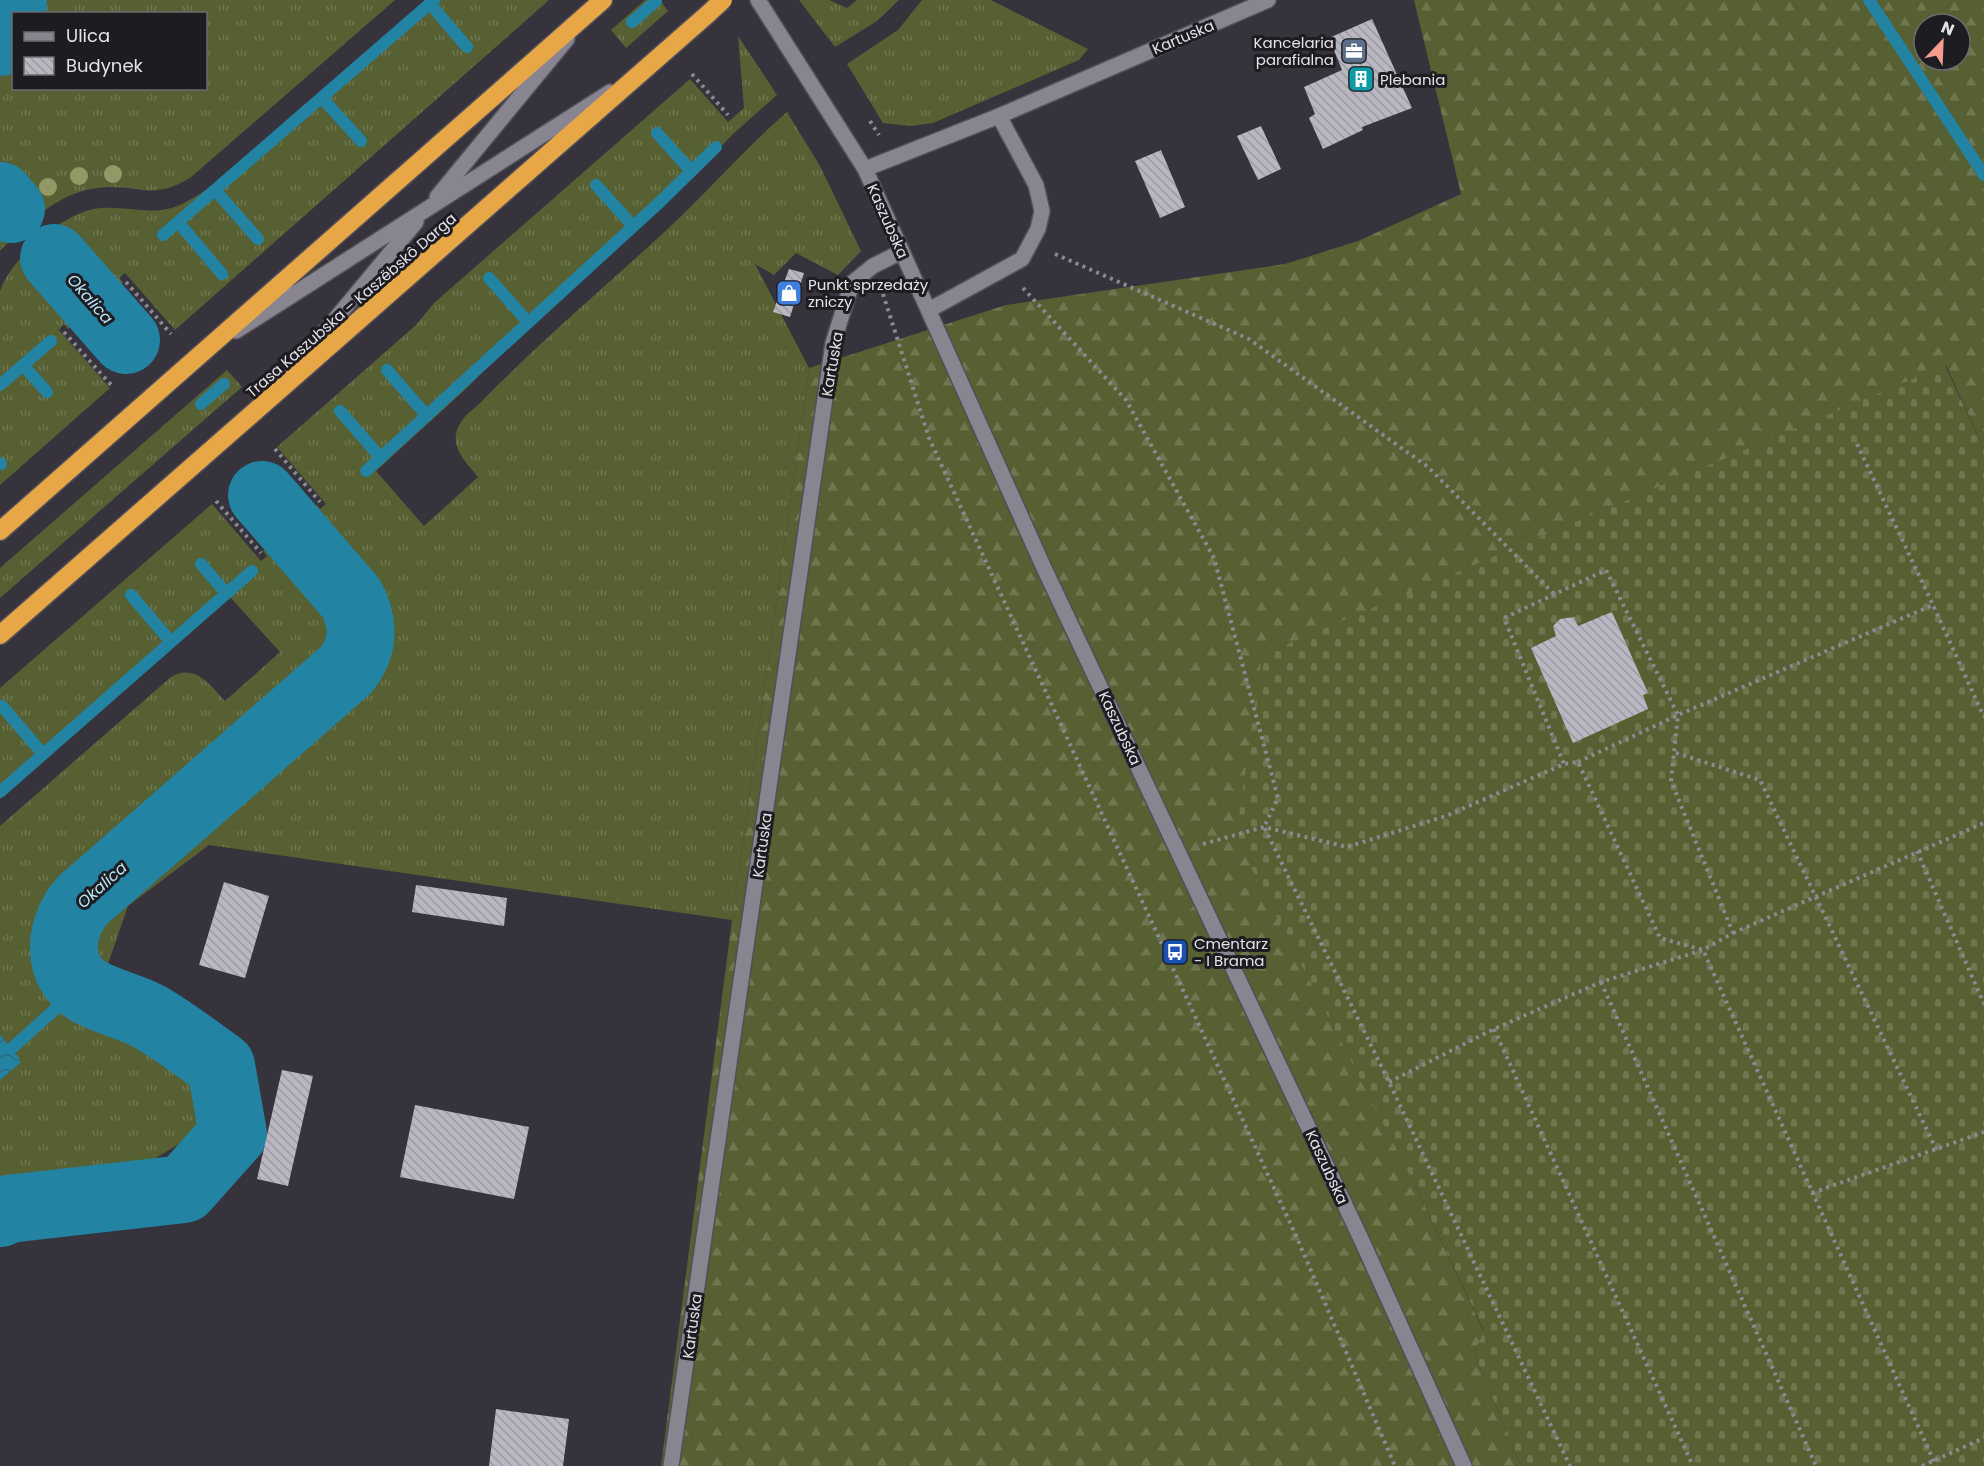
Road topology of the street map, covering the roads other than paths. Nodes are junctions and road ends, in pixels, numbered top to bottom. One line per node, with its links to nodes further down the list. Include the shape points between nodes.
1 (723, 0): 5 (highway, Trasa Kaszubska – Kaszëbskô Darga, bridge)
2 (758, 0): 7 (street, Kaszubska)
3 (1268, 0): 6 (street, Kartuska)
4 (597, 5): 8 (street); 11 (highway)
5 (645, 69): 8 (street); 12 (highway, Trasa Kaszubska – Kaszëbskô Darga)
6 (999, 116): 7 (street, Kartuska); 10 (street, via 1036,185 1042,211 1032,244 1022,259)
7 (865, 169): 9 (street, Kaszubska)
8 (427, 209): 11 (street); 12 (street)
9 (901, 252): 10 (street, Kaszubska); 15 (street, Kartuska, via 873,266 852,284 833,343)
10 (929, 310): 16 (street, Kaszubska, via 1044,568)
11 (208, 349): 13 (highway)
12 (261, 408): 14 (highway, Trasa Kaszubska – Kaszëbskô Darga)
13 (0, 531)
14 (0, 635)
15 (671, 1466)
16 (1464, 1466)

